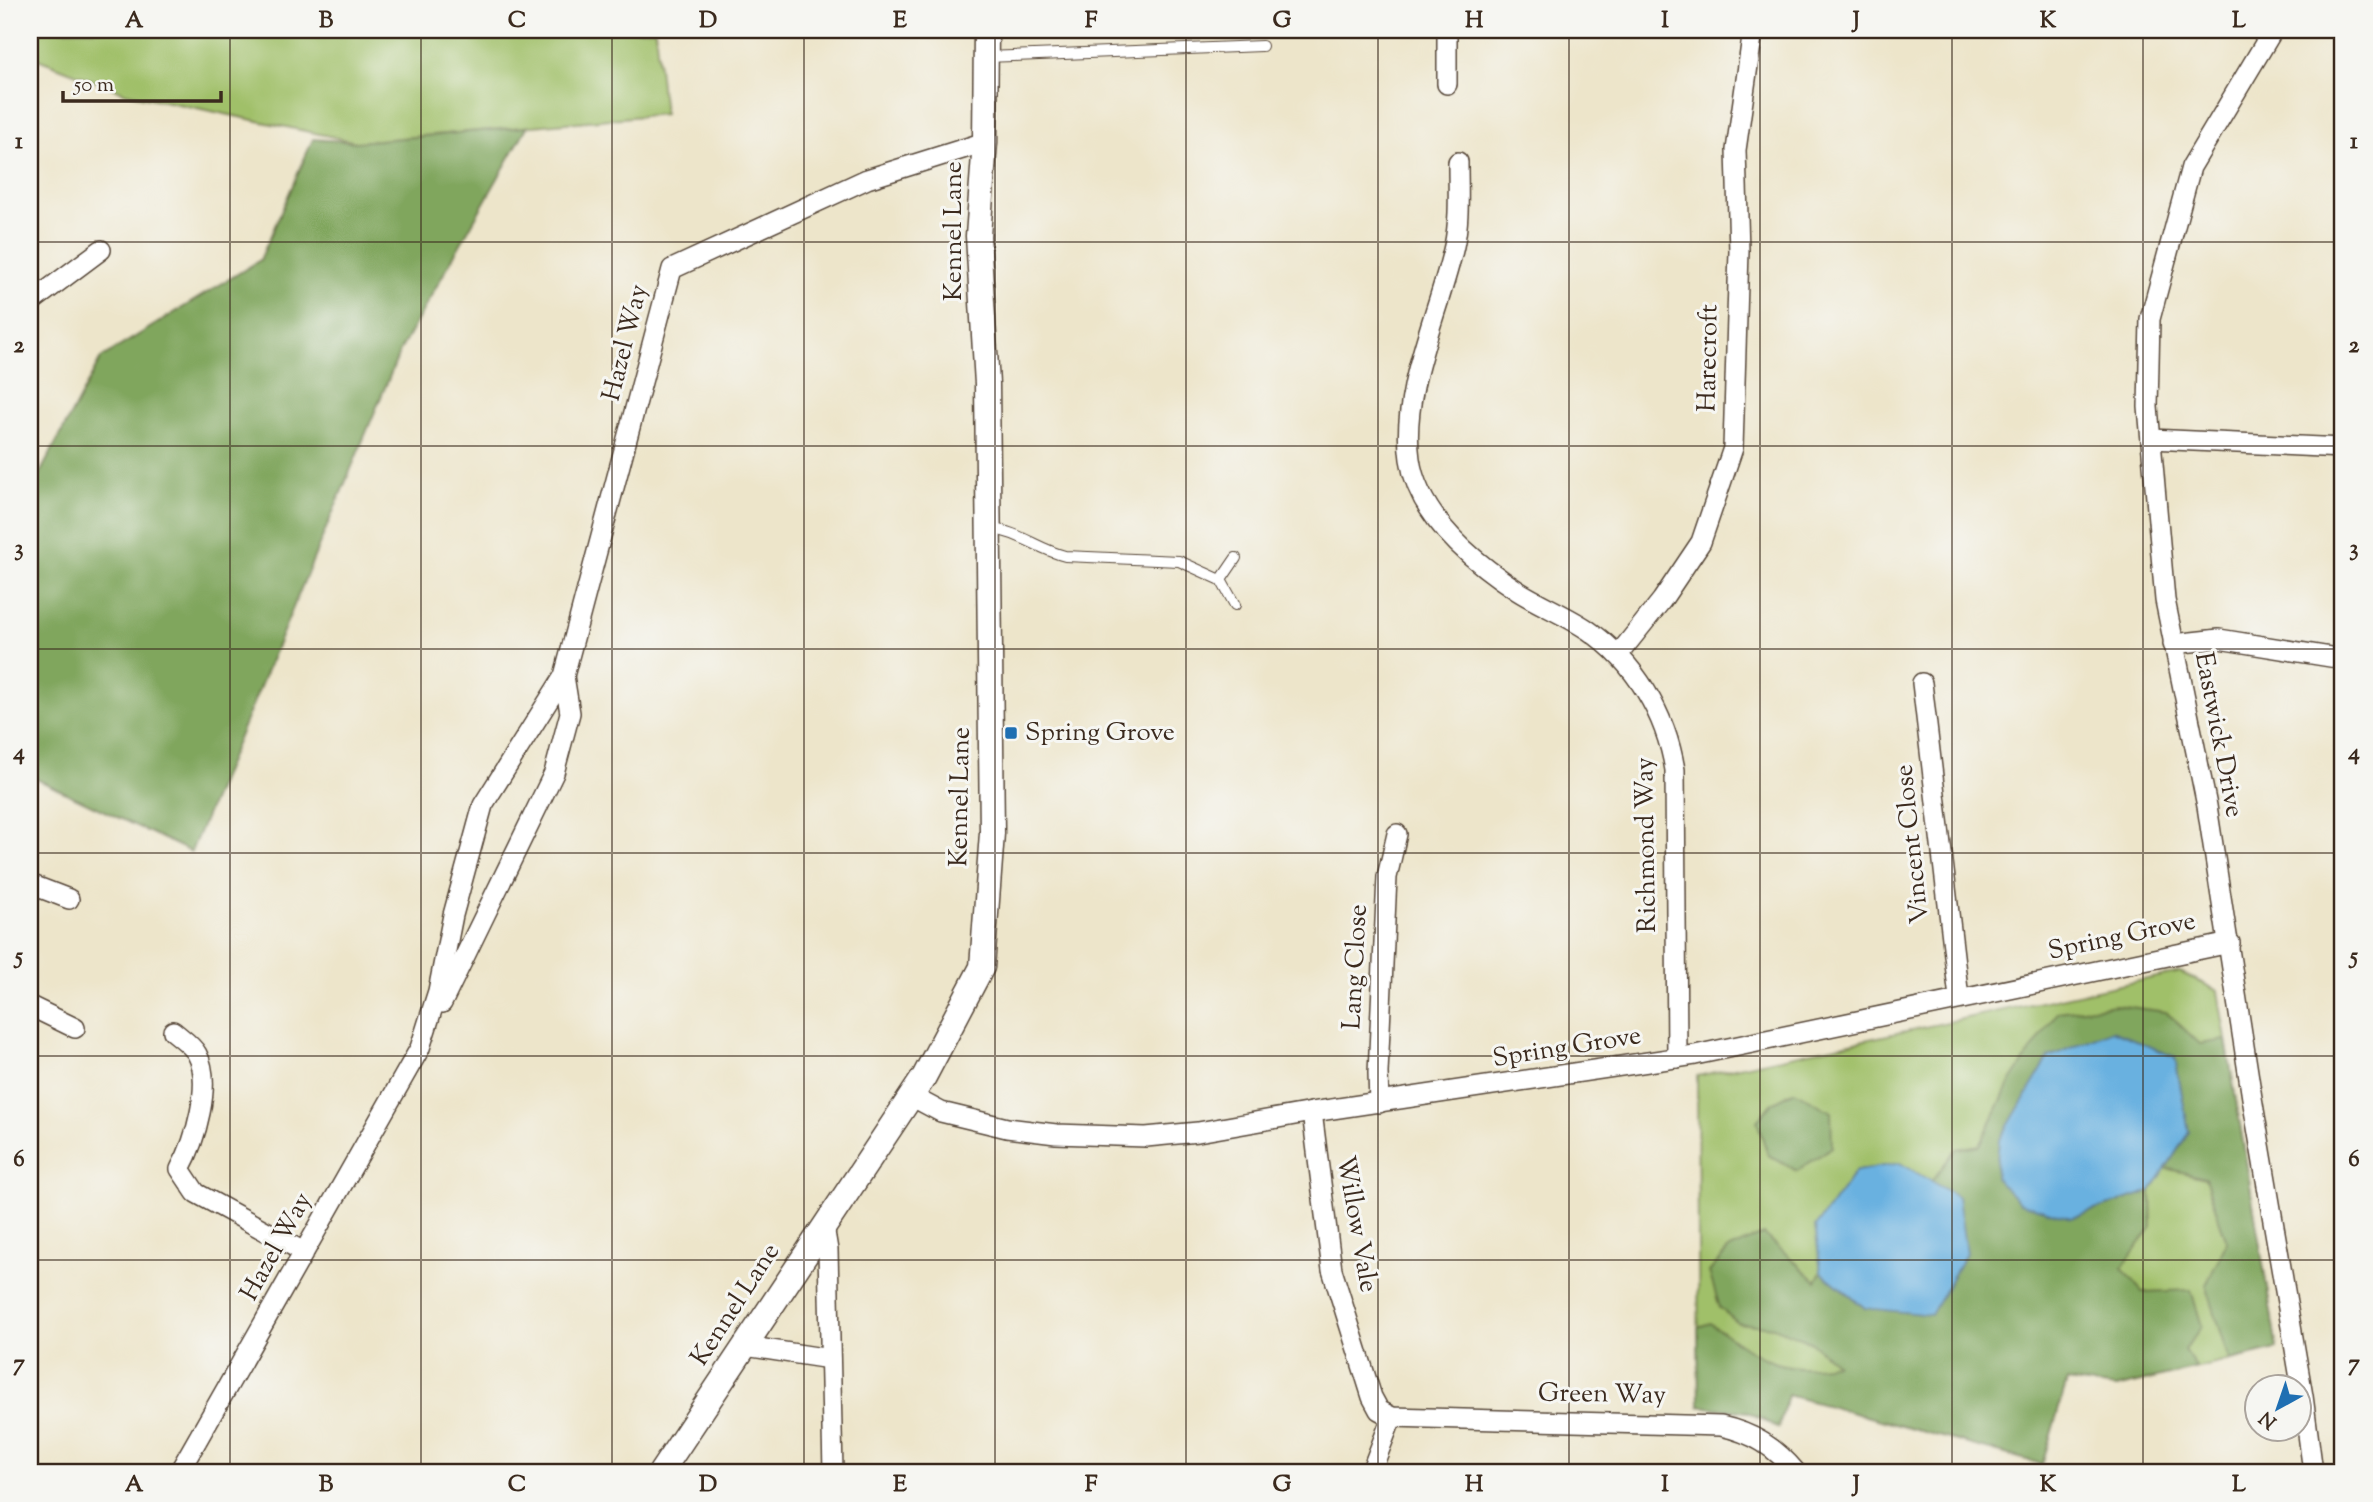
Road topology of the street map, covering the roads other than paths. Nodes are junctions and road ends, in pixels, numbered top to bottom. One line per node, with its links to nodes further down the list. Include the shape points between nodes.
1 (986, 30): 6 (street, Kennel Lane)
2 (1447, 30): 7 (street)
3 (1753, 30): 19 (street, Harecroft, via 1736,150 1733,448 1701,542)
4 (2273, 30): 12 (street, Eastwick Drive, via 2191,167 2150,320)
5 (1262, 47): 6 (lane)
6 (986, 57): 8 (street, Kennel Lane)
7 (1447, 84)
8 (985, 142): 14 (street, Kennel Lane, via 978,236); 21 (street, Hazel Way, via 867,179 671,269)
9 (1458, 162): 19 (street, Richmond Way, via 1454,246 1411,405 1410,460 1418,488 1457,543 1488,570 1589,631)
10 (101, 250): 11 (street)
11 (30, 303)
12 (2151, 439): 13 (street); 18 (street, Eastwick Drive)
13 (2343, 448)
14 (989, 529): 16 (lane, via 1010,530 1065,556 1179,561); 33 (street, Kennel Lane, via 992,834 982,967)
15 (1236, 558): 16 (lane)
16 (1221, 580): 17 (lane)
17 (1235, 605)
18 (2173, 644): 20 (street, via 2219,639); 26 (street, Eastwick Drive)
19 (1618, 655): 32 (street, Richmond Way, via 1658,712 1670,739 1675,770)
20 (2343, 659)
21 (564, 676): 31 (street, Hazel Way, via 483,805); 31 (street, Hazel Way, via 570,713 554,774)
22 (1922, 683): 27 (street, Vincent Close)
23 (1396, 834): 34 (street, Lang Close, via 1387,877)
24 (30, 884): 25 (street)
25 (69, 899)
26 (2230, 943): 27 (street, Spring Grove); 46 (street, Eastwick Drive)
27 (1959, 998): 32 (street, Spring Grove)
28 (30, 1006): 29 (street)
29 (75, 1028)
30 (173, 1031): 37 (street, via 196,1053 203,1072 192,1146 180,1169 196,1194)
31 (420, 1048): 37 (street, Hazel Way)
32 (1677, 1058): 34 (street, Spring Grove)
33 (911, 1096): 35 (street, Spring Grove, via 941,1112 1007,1128 1069,1134 1198,1132); 36 (street, Kennel Lane)
34 (1379, 1103): 35 (street, Spring Grove)
35 (1312, 1112): 40 (street, Willow Vale, via 1332,1270 1372,1397 1380,1410)
36 (824, 1226): 38 (street, Kennel Lane); 39 (street)
37 (304, 1252): 41 (street, Hazel Way)
38 (745, 1346): 39 (street); 42 (street, Kennel Lane)
39 (830, 1359): 43 (street)
40 (1392, 1417): 44 (street); 45 (street, Green Way, via 1721,1426 1765,1442)
41 (179, 1472)
42 (661, 1472)
43 (833, 1472)
44 (1371, 1472)
45 (1796, 1472)
46 (2313, 1472)

